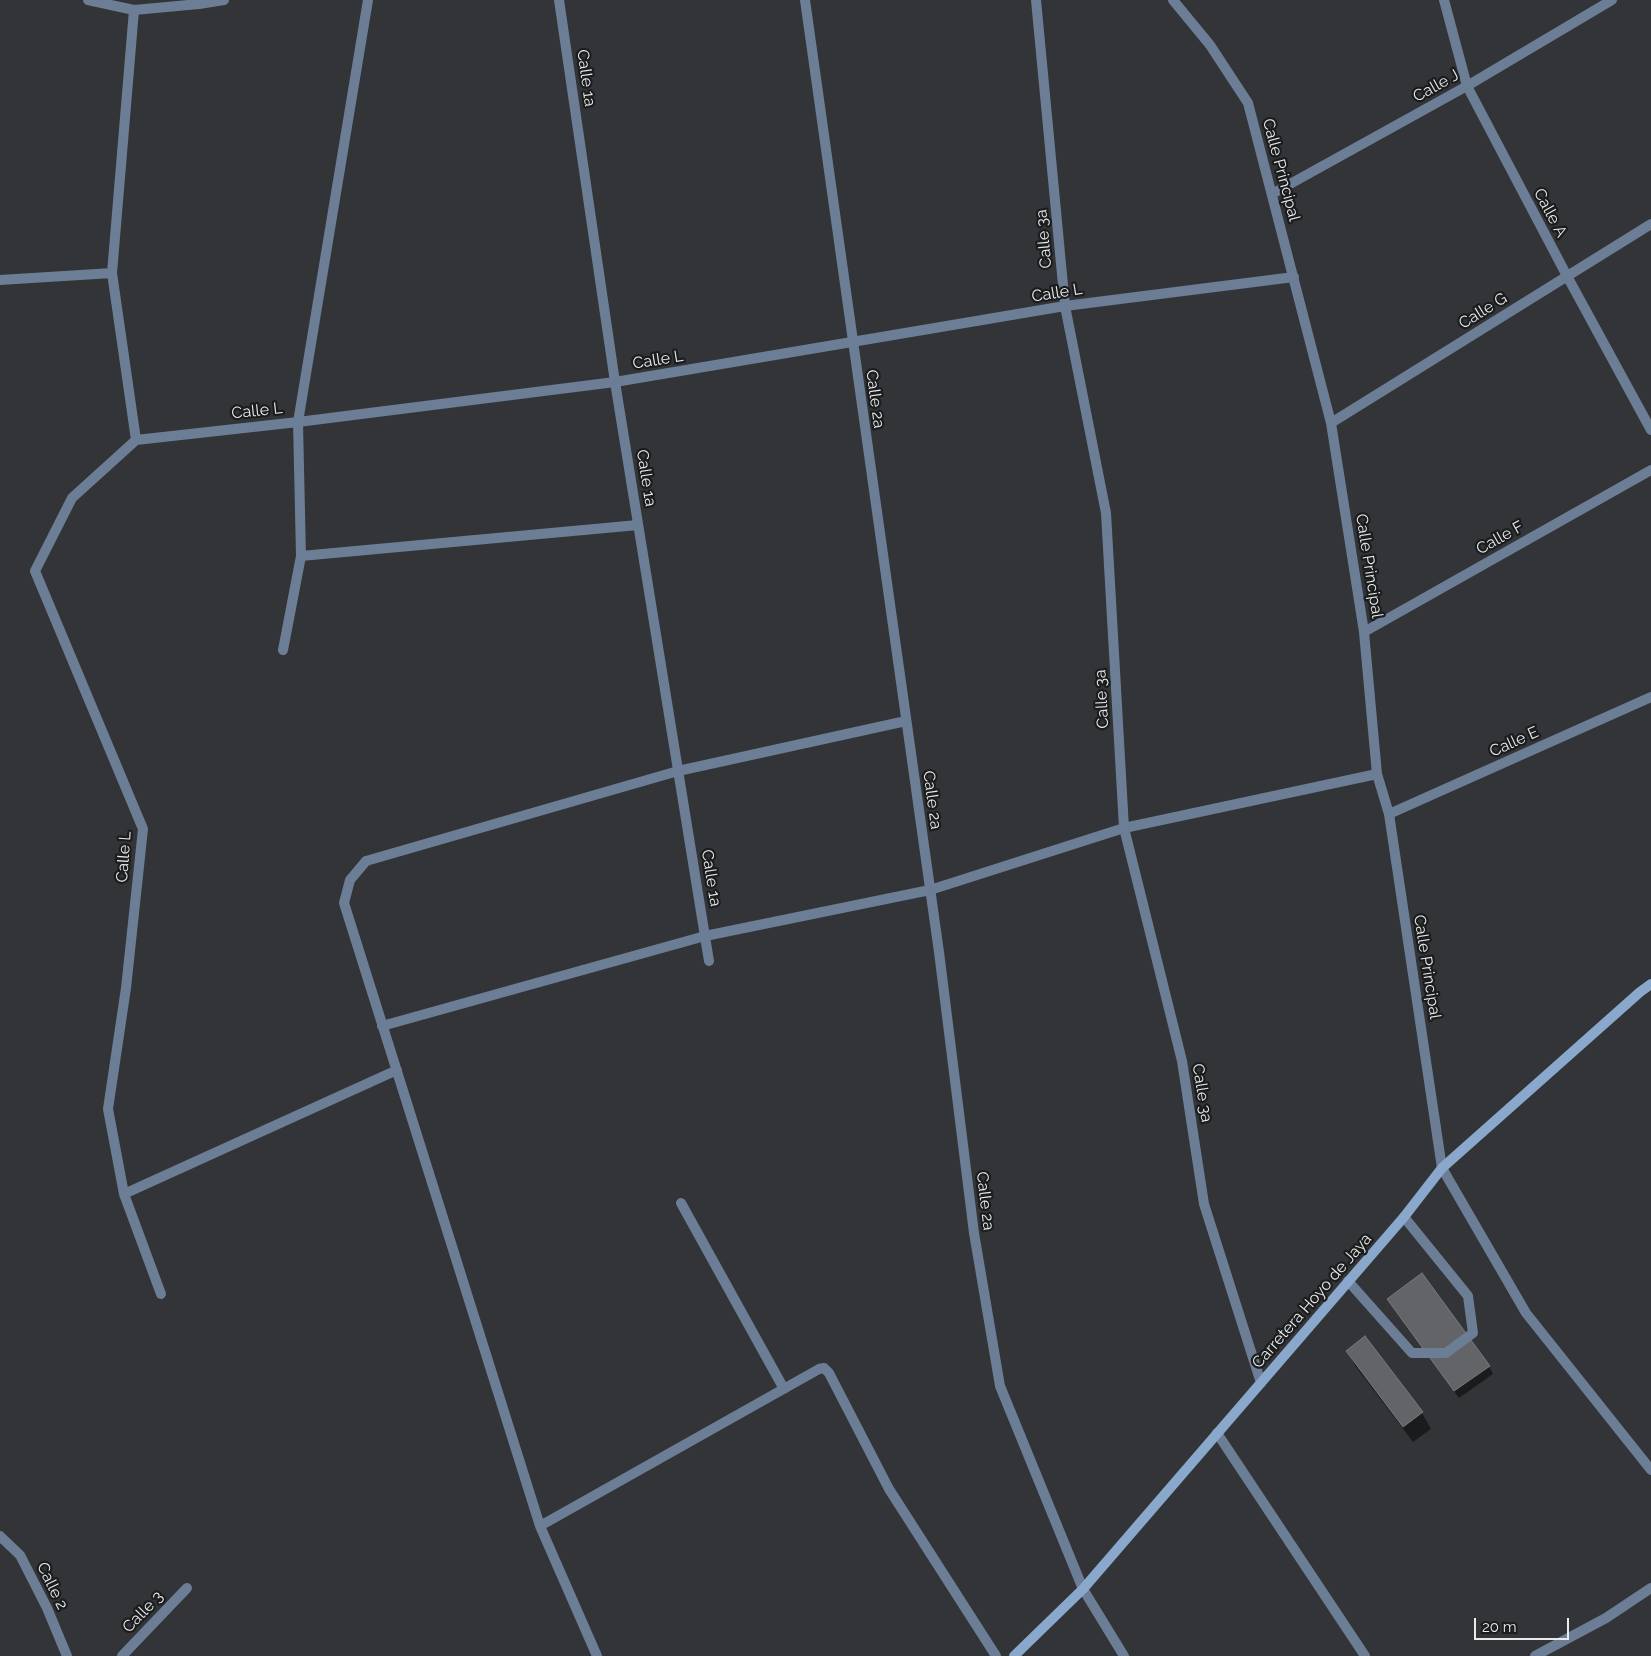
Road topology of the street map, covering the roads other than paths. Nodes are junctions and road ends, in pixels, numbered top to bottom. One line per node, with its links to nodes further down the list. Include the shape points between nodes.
1 (88, 0): 11 (street)
2 (224, 0): 10 (street)
3 (368, 0): 22 (street)
4 (559, 0): 21 (street, Calle 1a)
5 (805, 0): 20 (street, Calle 2a)
6 (1036, 0): 19 (street, Calle 3a)
7 (1173, 0): 13 (street, Calle Principal, via 1210,45 1248,103)
8 (1444, 0): 12 (street, Calle A)
9 (1612, 0): 12 (street, Calle J)
10 (198, 2): 11 (street)
11 (134, 10): 15 (street)
12 (1467, 86): 13 (street, Calle J); 16 (street, Calle A)
13 (1272, 194): 17 (street, Calle Principal)
14 (1651, 224): 16 (street, Calle G)
15 (112, 273): 18 (street); 25 (street)
16 (1567, 276): 23 (street, Calle G); 24 (street, Calle A)
17 (1294, 277): 19 (street, Calle L); 23 (street, Calle Principal)
18 (0, 280)
19 (1066, 306): 20 (street, Calle L); 36 (street, Calle 3a, via 1106,514)
20 (852, 343): 21 (street, Calle L); 32 (street, Calle 2a)
21 (615, 382): 22 (street, Calle L); 27 (street, Calle 1a)
22 (298, 422): 25 (street, Calle L); 28 (street)
23 (1331, 423): 29 (street, Calle Principal)
24 (1651, 430)
25 (136, 440): 44 (street, Calle L, via 72,498 35,571 144,829 108,1109)
26 (1651, 470): 29 (street, Calle F)
27 (638, 525): 28 (street); 33 (street, Calle 1a)
28 (301, 556): 30 (street)
29 (1364, 632): 34 (street, Calle Principal)
30 (283, 650)
31 (1651, 698): 35 (street, Calle E)
32 (906, 721): 33 (street); 37 (street, Calle 2a)
33 (678, 771): 38 (street, Calle 1a); 41 (street, via 366,861 350,880 344,903)
34 (1377, 774): 35 (street, Calle Principal); 36 (street)
35 (1388, 814): 43 (street, Calle Principal)
36 (1124, 828): 37 (street); 49 (street, Calle 3a, via 1182,1061 1204,1204)
37 (930, 890): 38 (street); 57 (street, Calle 2a, via 974,1233 1000,1386)
38 (705, 936): 39 (street, Calle 1a); 41 (street)
39 (709, 961)
40 (1651, 984): 43 (street, Carretera Hoyo de Jaya)
41 (382, 1026): 42 (street)
42 (397, 1070): 44 (street); 53 (street)
43 (1442, 1168): 46 (street, Carretera Hoyo de Jaya); 52 (street, via 1526,1313)
44 (124, 1194): 48 (street, Calle L)
45 (681, 1203): 50 (street)
46 (1404, 1217): 47 (street, Carretera Hoyo de Jaya); 47 (street, via 1468,1296 1473,1333 1446,1353 1412,1353)
47 (1348, 1281): 49 (street, Carretera Hoyo de Jaya)
48 (161, 1294)
49 (1261, 1383): 51 (street, Carretera Hoyo de Jaya)
50 (784, 1389): 53 (street); 61 (street, via 819,1369 824,1368 829,1373 889,1489)
51 (1218, 1434): 57 (street, Carretera Hoyo de Jaya); 64 (street)
52 (1651, 1470)
53 (540, 1526): 60 (street)
54 (0, 1536): 58 (street, Calle 2, via 20,1555)
55 (187, 1588): 59 (street, Calle 3)
56 (1651, 1588): 65 (street, via 1606,1618)
57 (1083, 1589): 62 (street, Carretera Hoyo de Jaya); 63 (street, Calle 2a)
58 (67, 1656)
59 (122, 1656)
60 (597, 1656)
61 (996, 1656)
62 (1014, 1656)
63 (1124, 1656)
64 (1365, 1656)
65 (1535, 1656)

